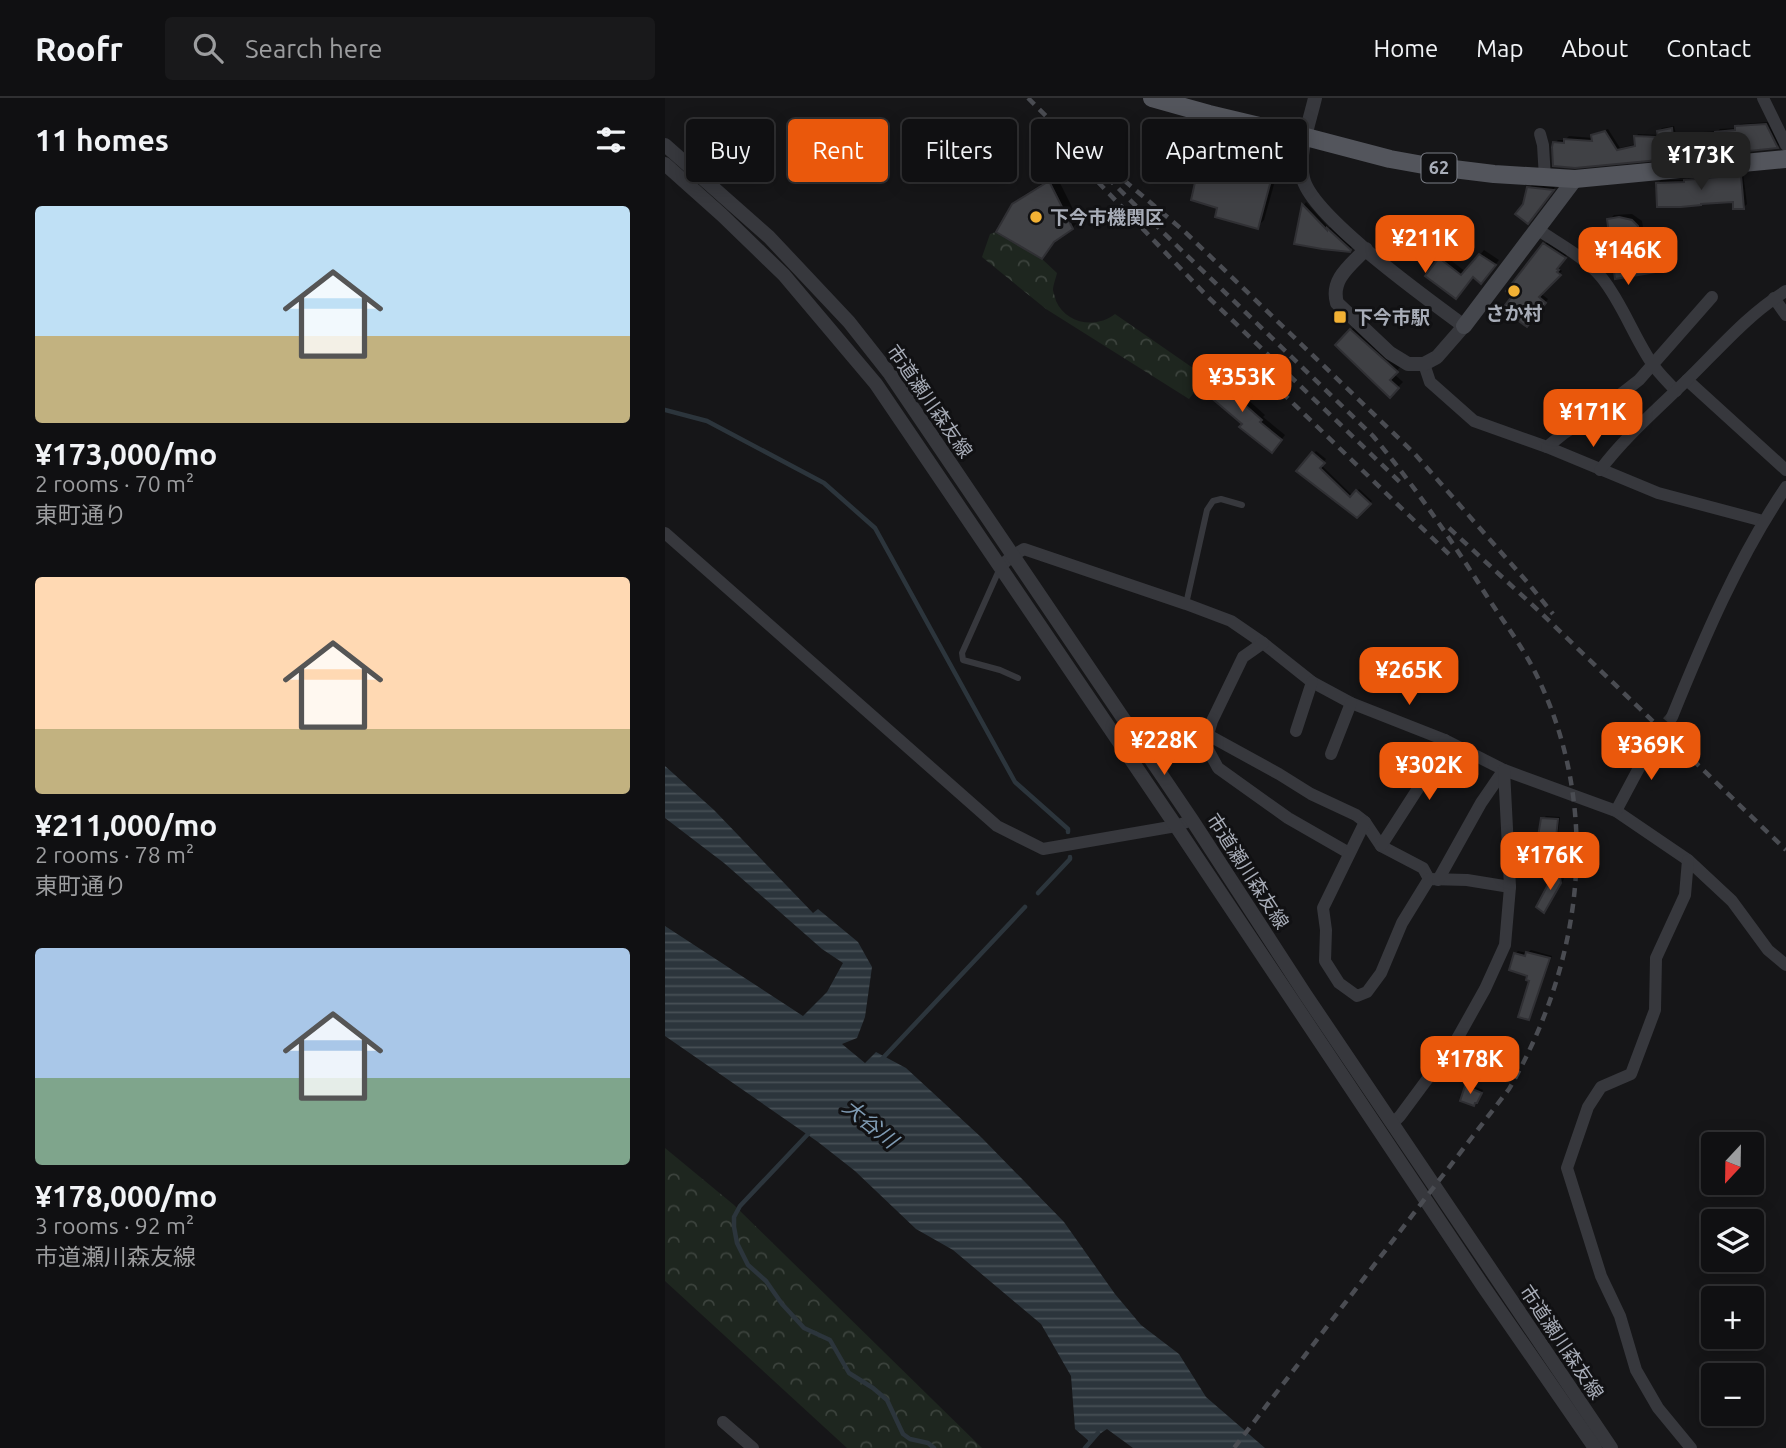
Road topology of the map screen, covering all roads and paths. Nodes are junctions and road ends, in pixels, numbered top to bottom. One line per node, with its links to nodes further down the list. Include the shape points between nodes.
1 (1152, 98): 4 (main road, 62)
2 (1315, 98): 5 (street)
3 (1763, 98): 9 (street)
4 (1230, 119)
5 (1307, 133)
6 (1540, 134): 12 (street)
7 (1307, 137): 12 (main road, 62, via 1429,166)
8 (665, 145): 33 (street, 市道瀬川森友線, via 769,237 849,322 890,374)
9 (1786, 145)
10 (1786, 159): 13 (main road, 62)
11 (665, 164): 34 (street, 市道瀬川森友線, via 813,308 876,384)
12 (1545, 178): 13 (main road, 62)
13 (1575, 179): 15 (main road)
14 (1304, 182): 16 (street, via 1335,222)
15 (1537, 229): 21 (main road); 23 (street, via 1601,277)
16 (1366, 248): 21 (street); 22 (street, via 1336,285 1337,303 1390,353 1408,364)
17 (1786, 291): 19 (street)
18 (1712, 297): 23 (street)
19 (1774, 298): 20 (street); 24 (street)
20 (1786, 315)
21 (1464, 326): 22 (street, via 1437,357)
22 (1424, 364): 26 (street, via 1430,382 1474,421)
23 (1653, 365): 25 (street); 26 (street)
24 (1687, 380): 25 (street); 28 (street)
25 (1676, 391): 27 (street, via 1618,446)
26 (1547, 447): 27 (street)
27 (1600, 470): 31 (street, via 1658,493)
28 (1786, 470)
29 (1786, 487): 31 (street)
30 (1243, 505): 35 (lane, via 1221,499 1207,510)
31 (1763, 522): 40 (street, via 1708,628)
32 (665, 533): 50 (street, via 997,826 1043,849)
33 (1012, 556): 34 (street); 35 (street, via 1024,550); 48 (street, 市道瀬川森友線)
34 (1001, 566): 37 (lane, via 963,660); 50 (street, 市道瀬川森友線)
35 (1186, 604): 36 (street, via 1231,621)
36 (1263, 643): 38 (street); 42 (street, via 1243,657)
37 (1018, 678)
38 (1312, 682): 39 (street); 41 (street)
39 (1350, 703): 44 (street); 45 (street)
40 (1672, 717)
41 (1296, 731)
42 (1208, 735): 49 (street); 52 (street, via 1205,744 1218,768)
43 (1656, 736): 47 (street)
44 (1445, 740): 46 (street); 51 (street)
45 (1331, 754)
46 (1504, 770): 47 (street); 54 (street); 55 (street)
47 (1616, 811): 53 (street)
48 (1192, 820): 50 (street); 57 (street, 市道瀬川森友線)
49 (1366, 822): 51 (street); 52 (street)
50 (1176, 826): 60 (street, 市道瀬川森友線)
51 (1381, 846): 54 (street, via 1423,868)
52 (1349, 853): 54 (street, via 1323,908 1325,961 1339,983 1357,996 1367,992 1381,973 1402,923)
53 (1688, 860): 56 (street, via 1732,901 1768,950); 62 (street, via 1685,895 1655,958 1655,1010 1631,1073 1601,1087 1588,1107 1567,1168 1636,1370 1658,1408)
54 (1433, 879): 55 (street)
55 (1510, 887): 57 (street, via 1505,945 1485,989 1457,1039)
56 (1786, 965)
57 (1392, 1124): 61 (street, 市道瀬川森友線)
58 (723, 1422): 59 (street)
59 (753, 1448)
60 (1595, 1448)
61 (1611, 1448)
62 (1692, 1448)

